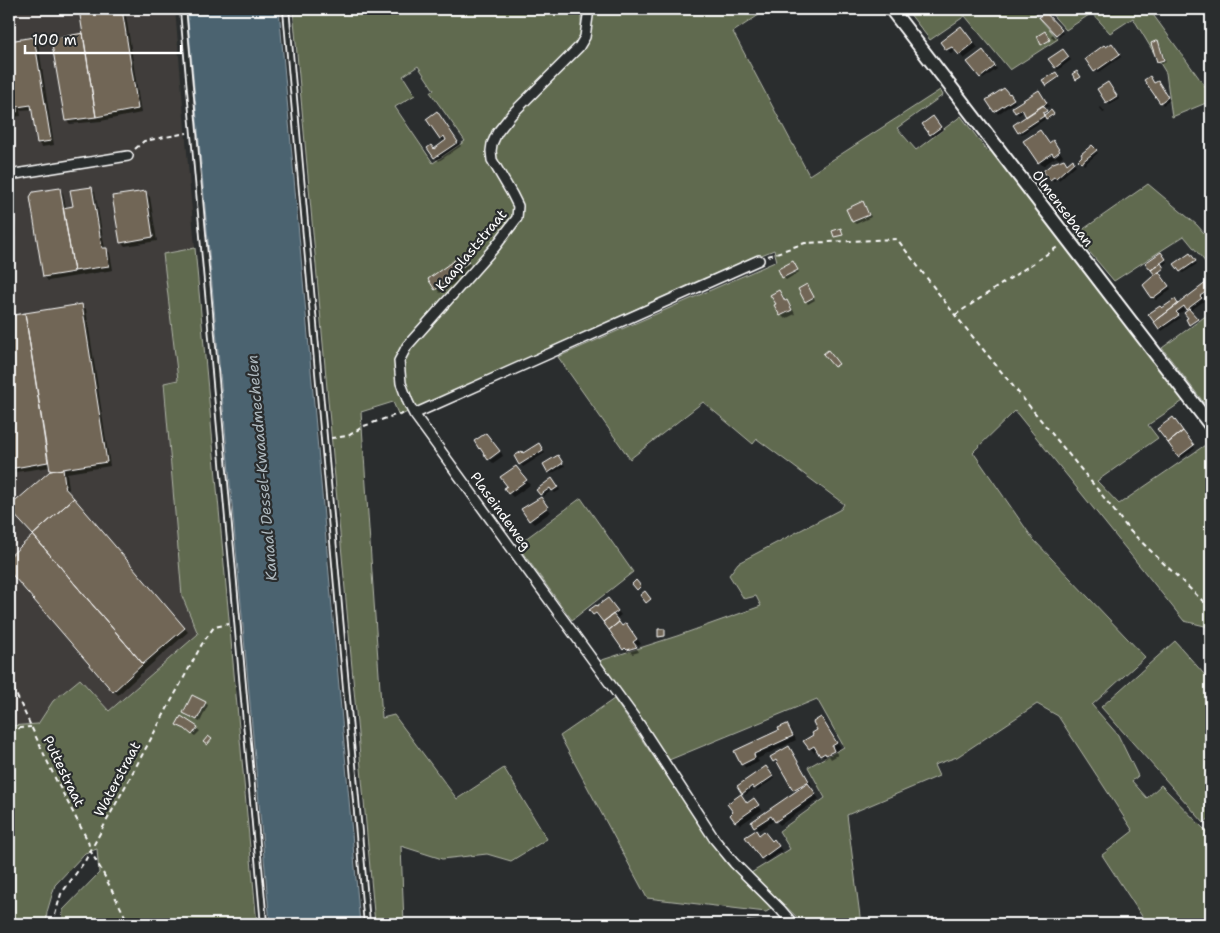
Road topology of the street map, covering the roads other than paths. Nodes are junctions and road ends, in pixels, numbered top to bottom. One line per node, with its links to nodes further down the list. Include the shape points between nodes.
1 (183, 9): 10 (lane)
2 (286, 9): 11 (lane)
3 (589, 9): 8 (street, Kaaplaststraat, via 585,37 579,47 512,114 492,144 492,160 518,206 517,218 407,346 399,361 401,384)
4 (891, 9): 9 (street, Olmensebaan)
5 (128, 156): 6 (street)
6 (9, 175)
7 (759, 260): 8 (street)
8 (414, 414): 12 (street, Plaseindeweg, via 640,725 715,840)
9 (1211, 426)
10 (264, 924)
11 (367, 924)
12 (793, 924)

